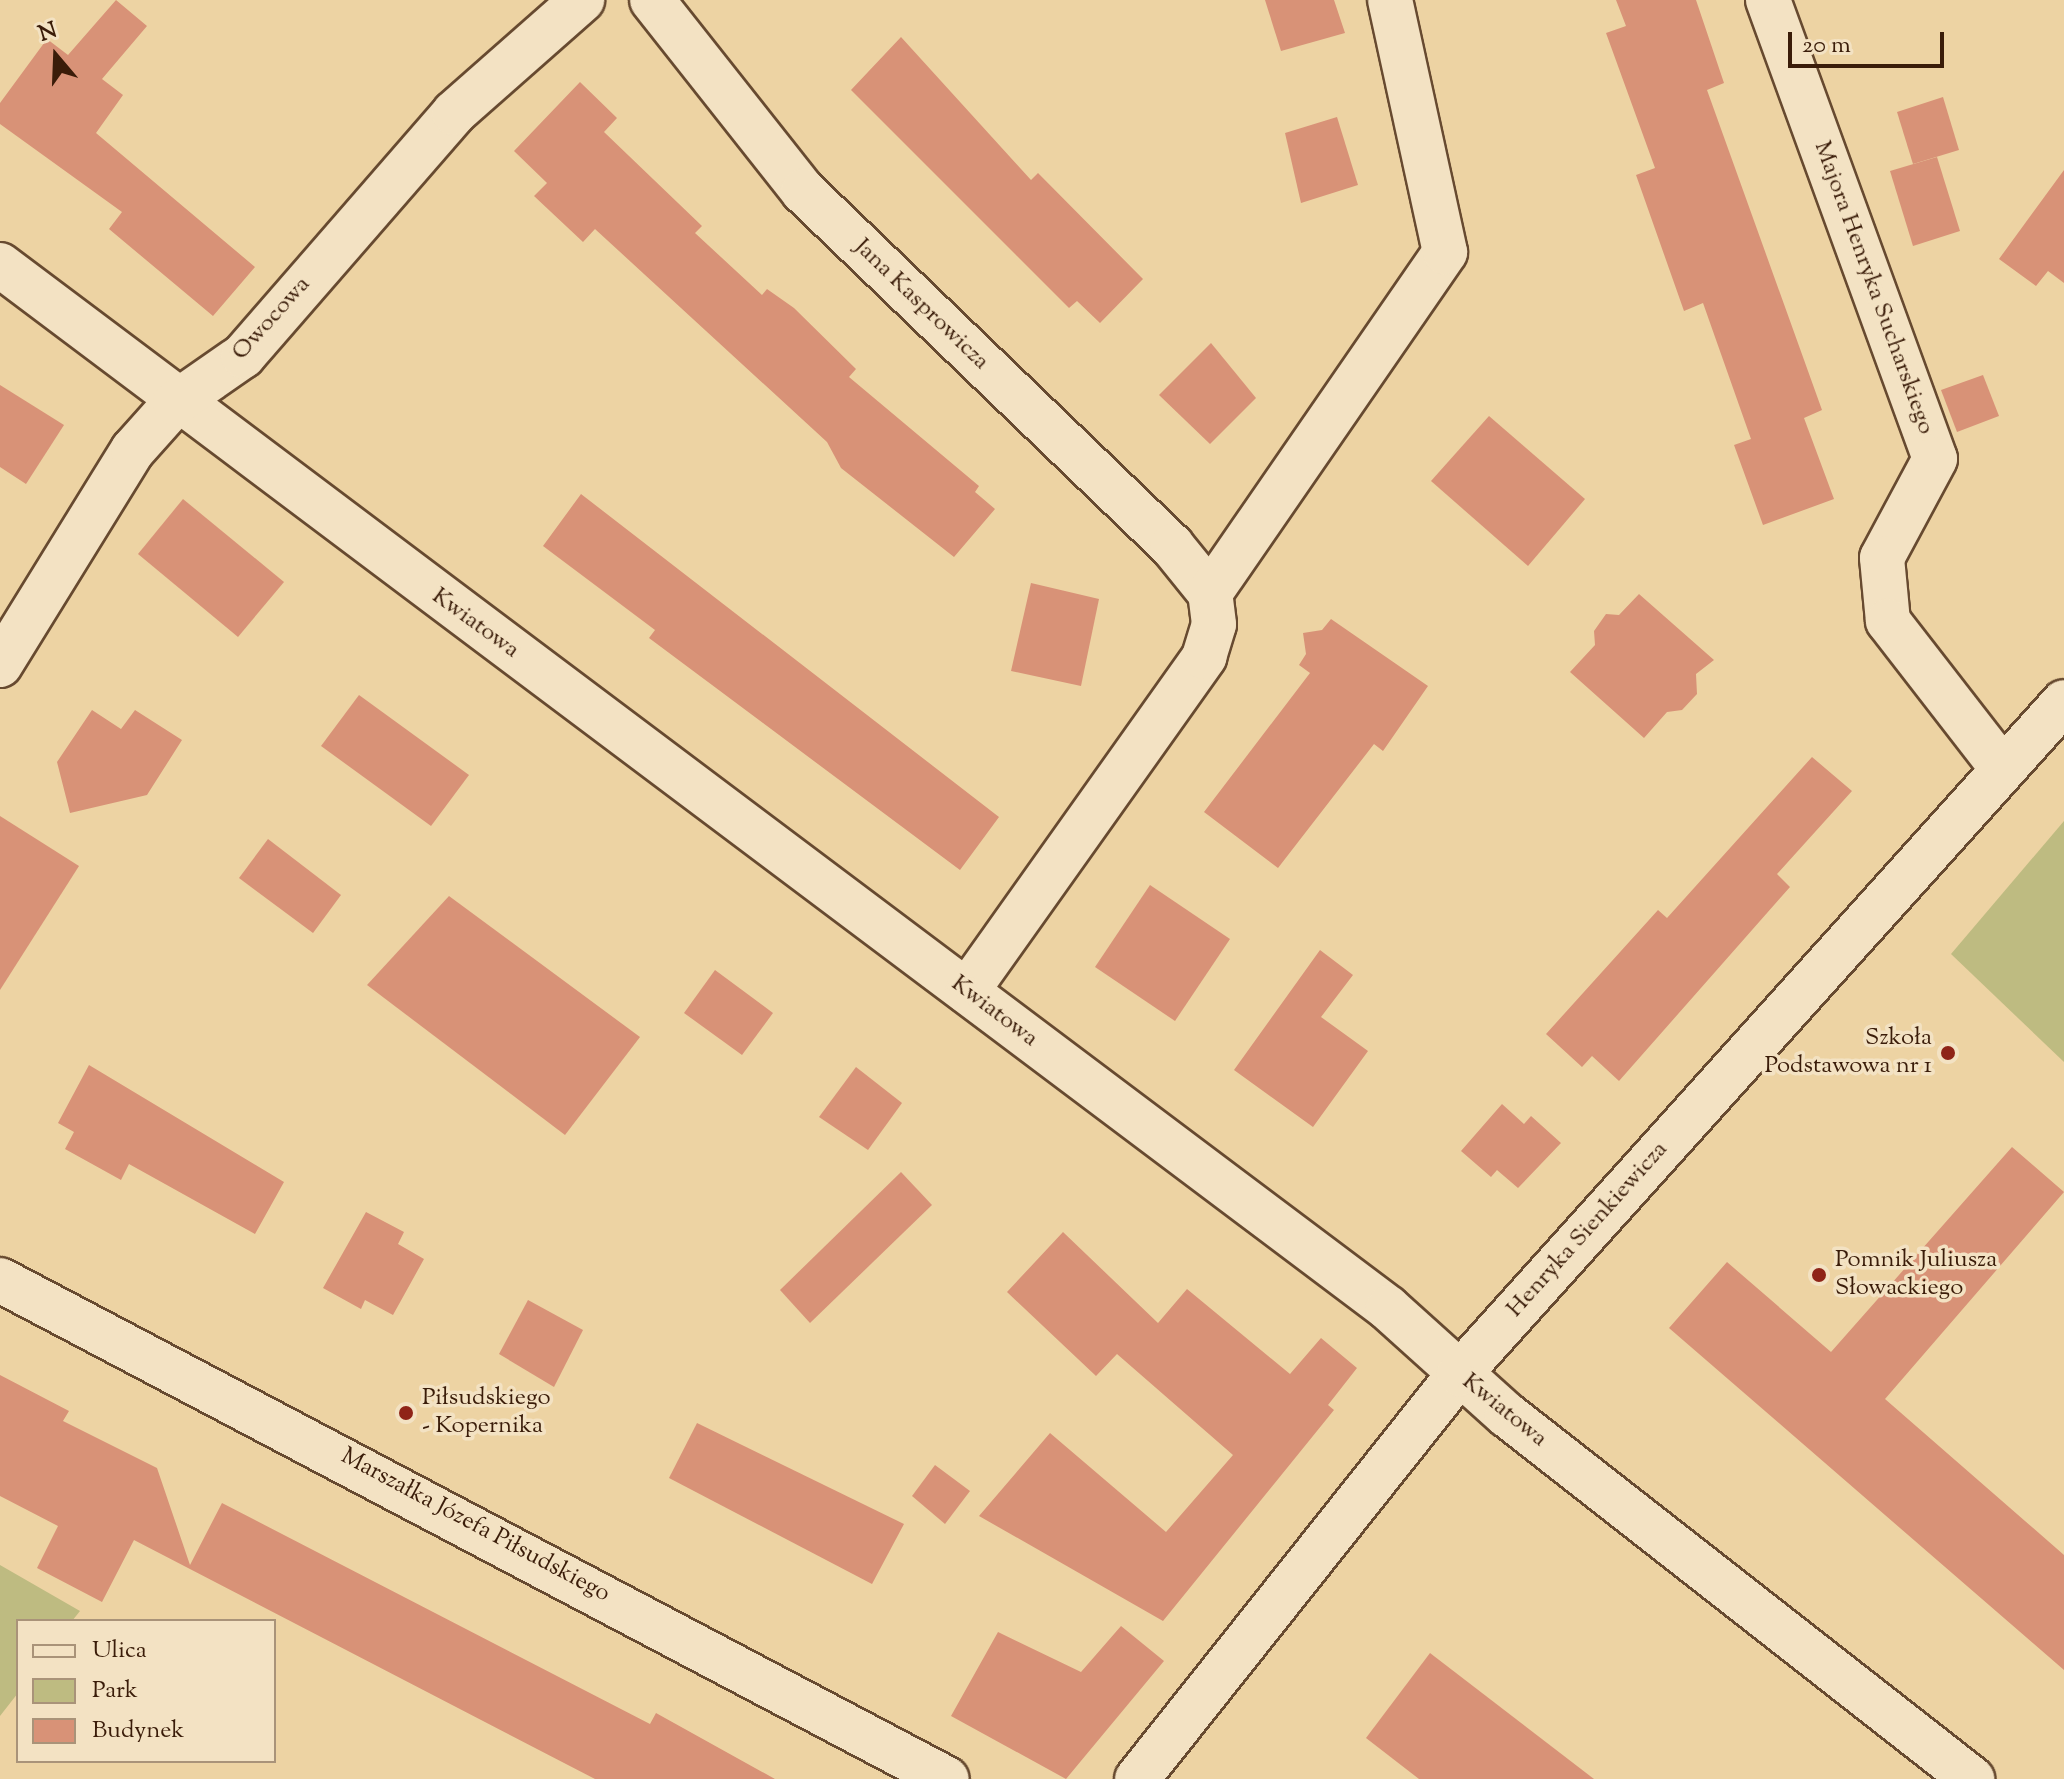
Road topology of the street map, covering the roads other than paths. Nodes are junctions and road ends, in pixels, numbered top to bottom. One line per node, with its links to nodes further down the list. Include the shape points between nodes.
1 (582, 0): 6 (street, Owocowa, via 454,113 243,356)
2 (652, 0): 7 (street, Jana Kasprowicza, via 803,191 1172,546)
3 (1390, 0): 7 (street, via 1445,252)
4 (1768, 0): 10 (street, Majora Henryka Sucharskiego, via 1935,459 1882,558 1888,621)
5 (0, 265): 6 (street, Kwiatowa)
6 (175, 403): 8 (street, Owocowa, via 133,450); 11 (street, Kwiatowa)
7 (1210, 593): 11 (street, via 1214,624 1204,657)
8 (0, 665)
9 (2064, 702): 10 (street, Henryka Sienkiewicza)
10 (2003, 769): 13 (street, Henryka Sienkiewicza)
11 (967, 991): 13 (street, Kwiatowa, via 1388,1308)
12 (0, 1280): 14 (street, Marszałka Józefa Piłsudskiego)
13 (1459, 1374): 15 (street, Henryka Sienkiewicza); 16 (street, Kwiatowa)
14 (947, 1779)
15 (1137, 1779)
16 (1972, 1779)

